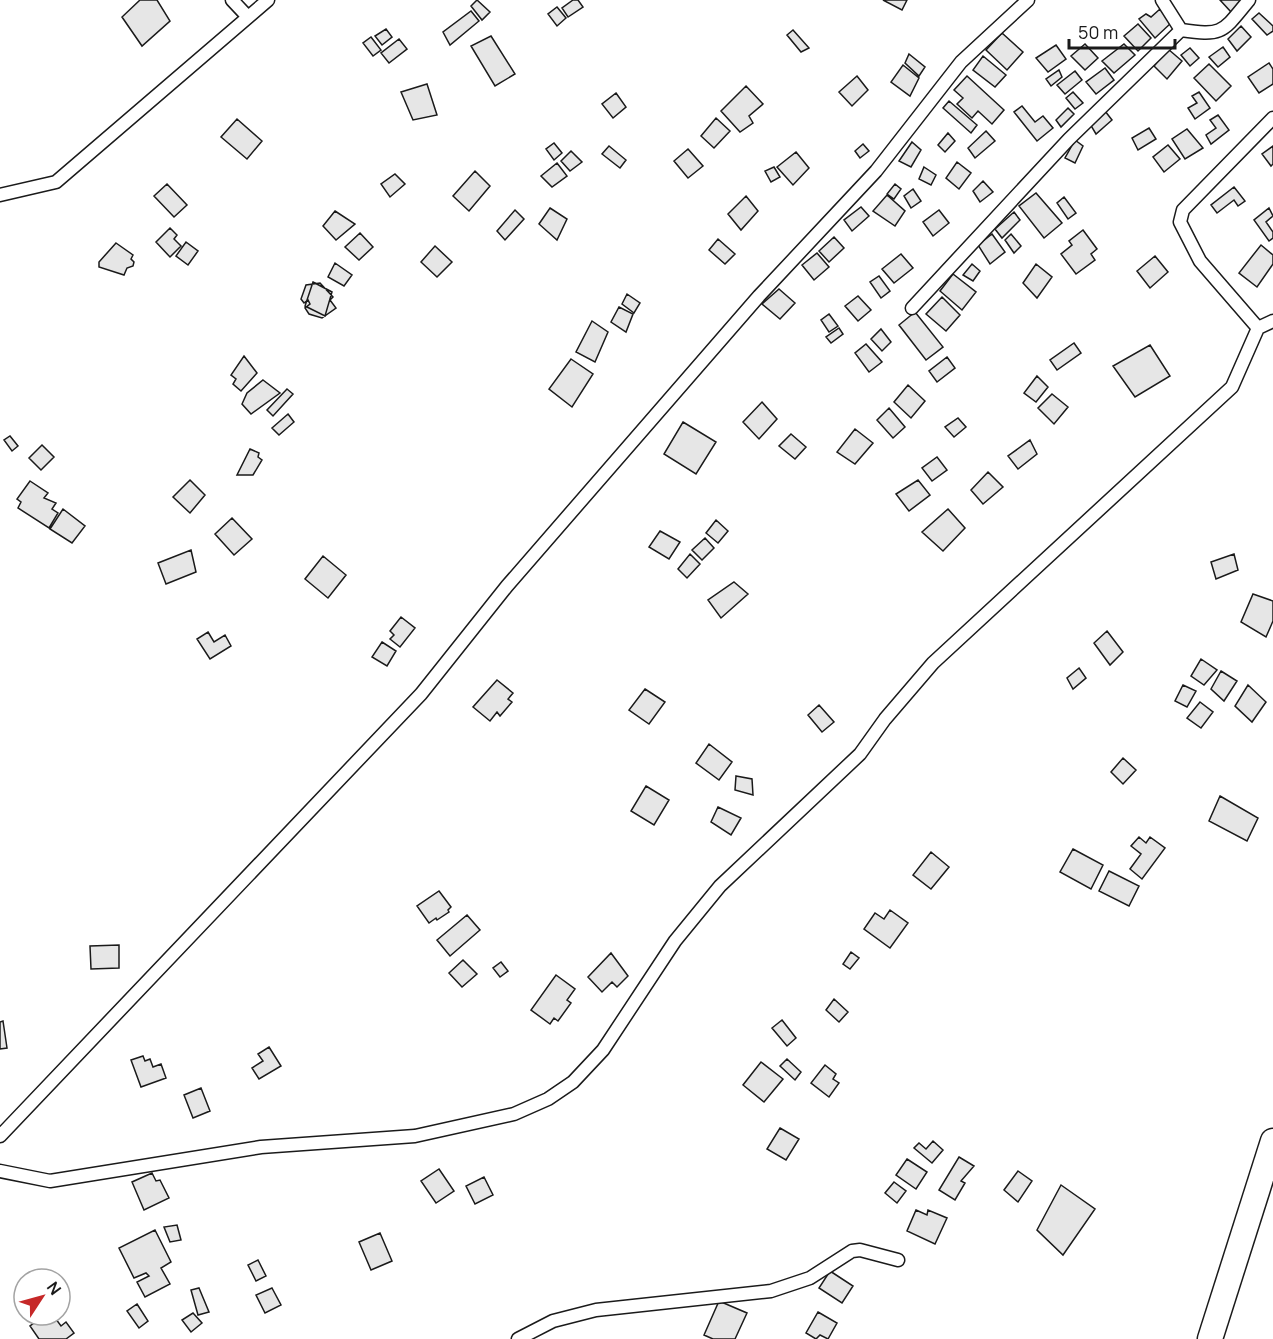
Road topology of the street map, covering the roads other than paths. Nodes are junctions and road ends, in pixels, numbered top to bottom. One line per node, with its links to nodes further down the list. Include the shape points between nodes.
1 (232, 0): 6 (street)
2 (268, 0): 6 (street)
3 (1028, 0): 13 (street, via 961,62 876,171 759,296 514,577 421,694)
4 (1162, 0): 7 (street)
5 (1249, 0): 7 (street, via 1226,28 1211,34)
6 (248, 17): 9 (street, via 56,182)
7 (1181, 30): 10 (street, via 1070,139)
8 (1273, 118): 12 (street, via 1184,210 1180,222 1200,261)
9 (0, 195)
10 (912, 308)
11 (1273, 321): 12 (street)
12 (1258, 328): 15 (street, via 1232,387 933,663 860,754 720,886 675,941 603,1050 573,1082 548,1099 514,1114 416,1136 261,1147 50,1181)
13 (0, 1136)
14 (1273, 1143): 18 (highway)
15 (0, 1171)
16 (898, 1260): 17 (street, via 852,1251 810,1278 771,1291 596,1310 553,1322)
17 (518, 1339)
18 (1210, 1339)

